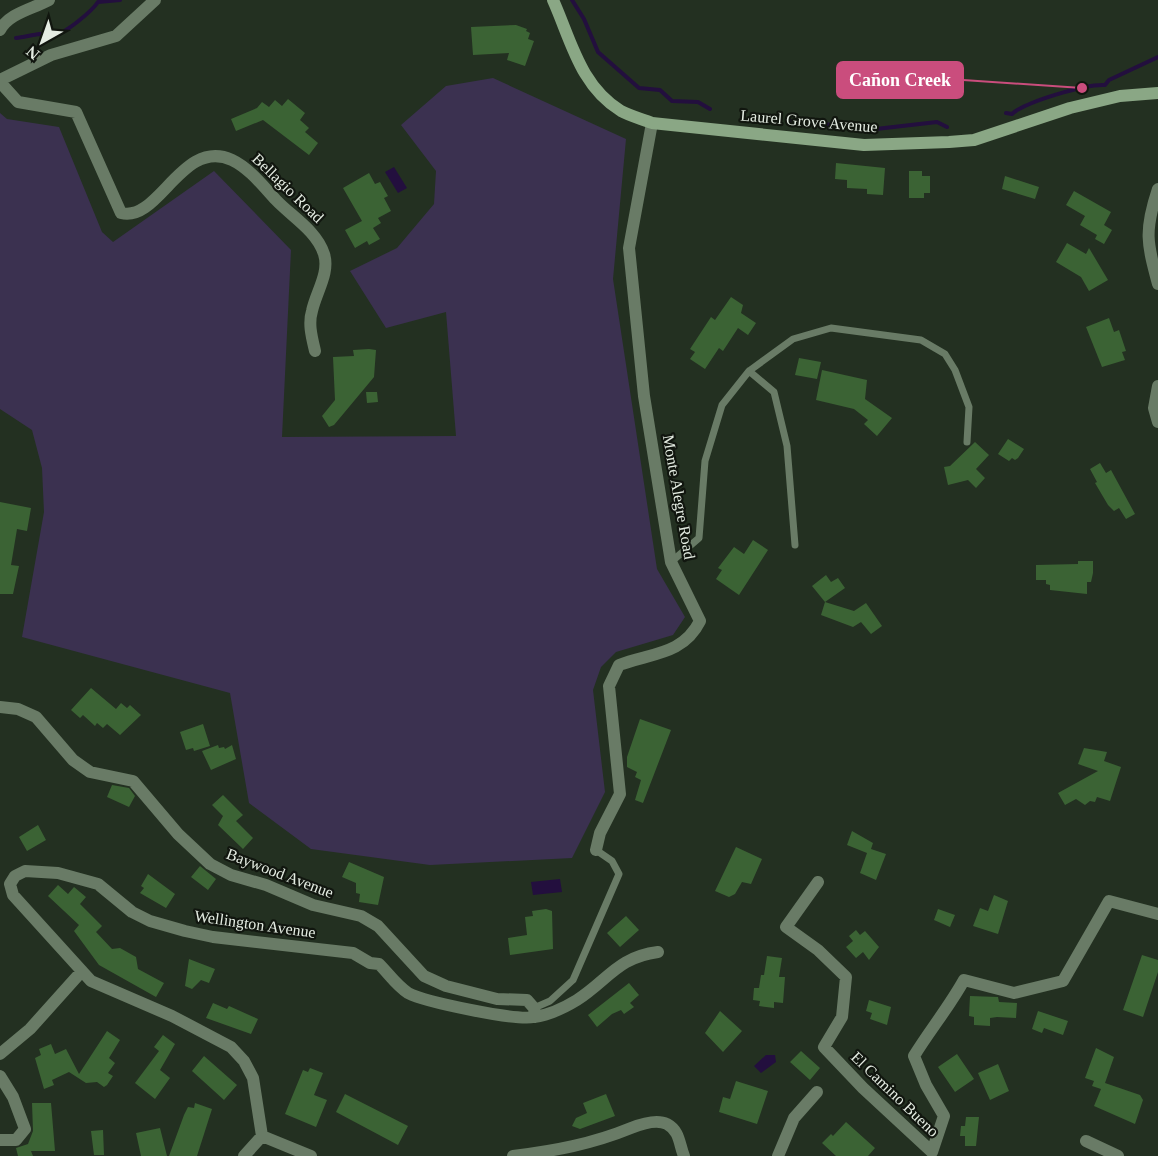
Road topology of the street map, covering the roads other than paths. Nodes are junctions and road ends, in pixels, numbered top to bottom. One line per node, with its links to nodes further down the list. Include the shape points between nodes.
1 (49, 0): 4 (street, via 15,15)
2 (155, 0): 5 (street, via 116,36 51,55)
3 (553, 0): 7 (street, Laurel Grove Avenue, via 575,59 597,91 621,111)
4 (0, 30)
5 (0, 81): 10 (street, Bellagio Road, via 18,102 76,112 121,213 134,213 146,206 188,166 201,159 221,156 246,169 320,243 325,256 310,322)
6 (1158, 93): 7 (street, Laurel Grove Avenue, via 1120,96 1070,108 957,142 864,144)
7 (652, 123): 16 (street, Monte Alegre Road, via 629,248 644,396)
8 (1158, 189): 9 (street, via 1149,216 1147,241)
9 (1158, 284)
10 (315, 351)
11 (749, 371): 14 (lane, via 793,339 831,328 921,340 945,354 955,370 969,407); 15 (lane, via 774,392 787,446); 16 (lane, via 722,405 705,461 699,538)
12 (1158, 386): 13 (street, via 1154,408)
13 (1158, 422)
14 (967, 442)
15 (795, 545)
16 (671, 562): 18 (street, Monte Alegre Road, via 700,621 693,635 678,648 619,665 609,686 620,794 600,833)
17 (0, 707): 23 (street, Baywood Avenue, via 36,717 73,760 90,772 133,781 178,834 210,864 313,905 361,916 378,926 424,976 497,999 527,1000)
18 (596, 850): 23 (lane, via 612,861 619,874 573,980)
19 (818, 882): 20 (street, El Camino Bueno, via 786,927 846,977 842,1017 824,1047 932,1152 944,1116 914,1056 964,980 1014,993 1063,981 1108,901)
20 (1158, 914)
21 (658, 952): 23 (street, Wellington Avenue, via 628,959 558,1010)
22 (82, 971): 23 (street, Wellington Avenue, via 13,895 10,884 15,876 25,871 58,873 98,884 132,912 185,931 353,953 379,964 398,986 424,1000 524,1018); 24 (street, via 30,1029); 27 (street, Wellington Avenue, via 90,981 172,1016 231,1047 253,1077)
23 (534, 1013)
24 (0, 1054)
25 (0, 1076): 28 (street, via 25,1129 16,1140)
26 (817, 1092): 34 (street, via 794,1118)
27 (262, 1136): 30 (street); 31 (street)
28 (0, 1140)
29 (1086, 1141): 35 (street)
30 (244, 1156)
31 (311, 1156)
32 (513, 1156): 33 (street, via 563,1150 659,1121 677,1133)
33 (684, 1156)
34 (778, 1156)
35 (1118, 1156)

